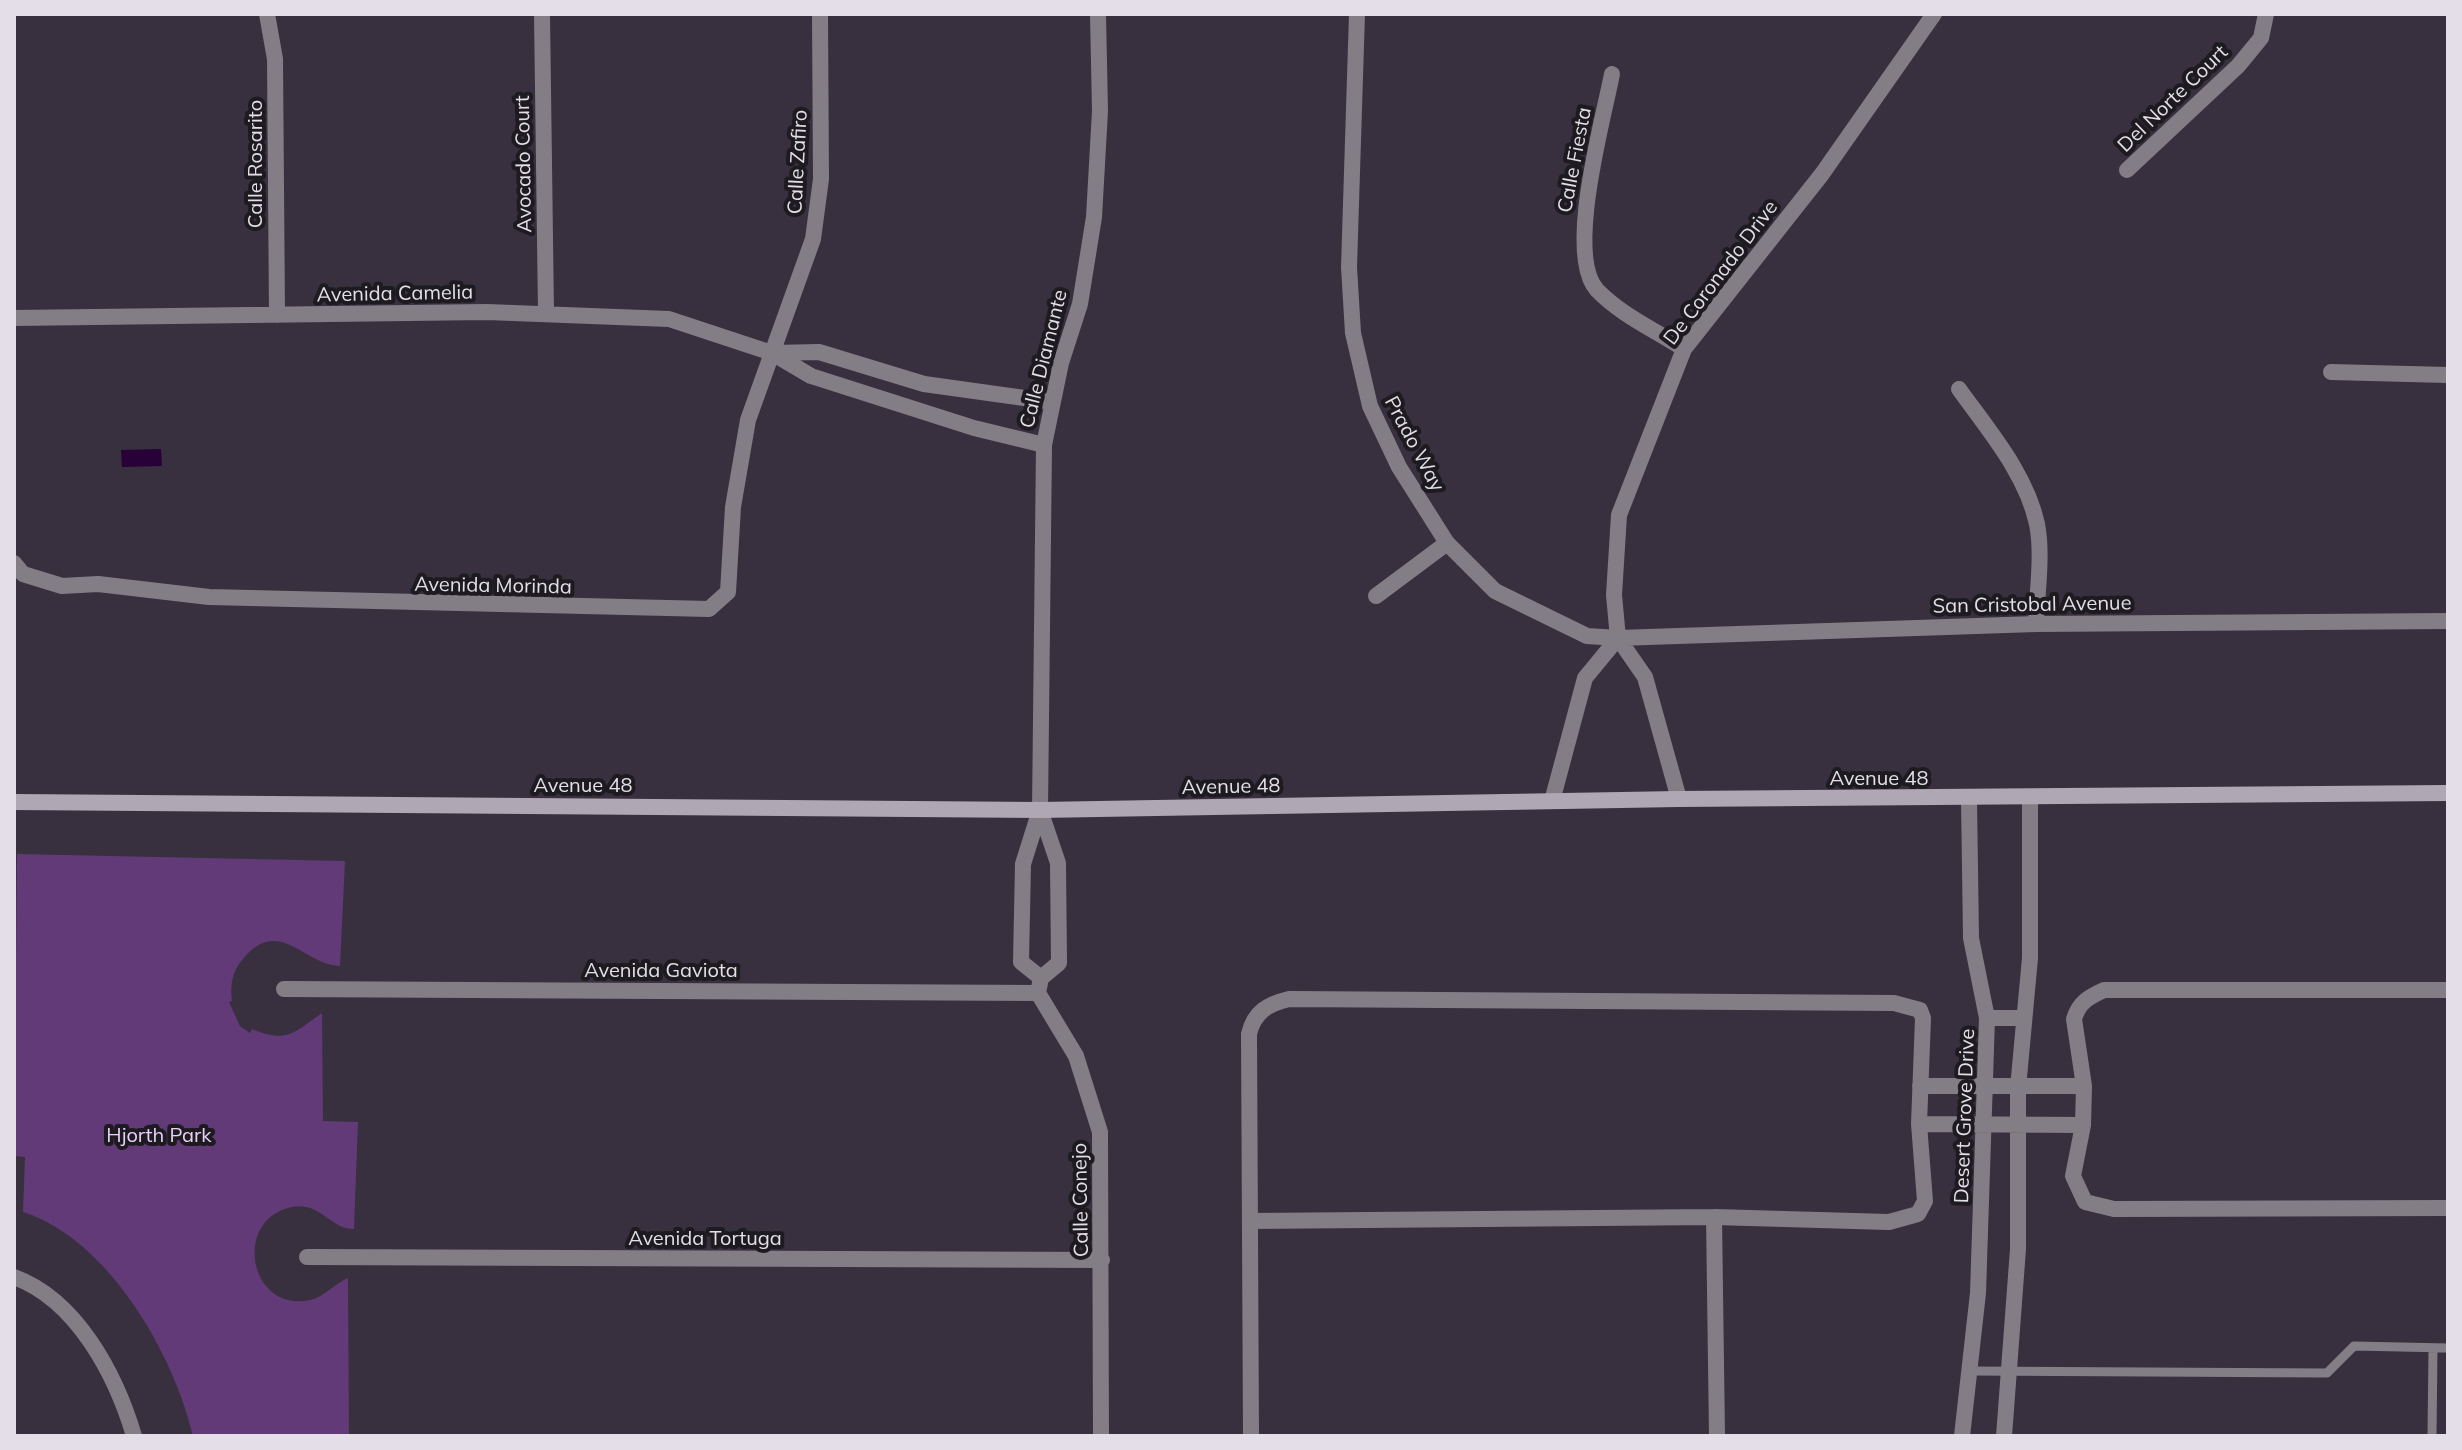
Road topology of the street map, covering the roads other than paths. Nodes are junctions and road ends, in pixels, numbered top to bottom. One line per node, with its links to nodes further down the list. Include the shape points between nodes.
1 (267, 14): 11 (street, Calle Rosarito, via 275,59)
2 (542, 14): 10 (street, Avocado Court)
3 (820, 14): 14 (street, Calle Zafiro, via 821,179 813,239)
4 (1098, 14): 19 (street, Calle Diamante, via 1094,217 1080,304)
5 (1357, 14): 22 (street, Prado Way, via 1349,267 1359,371 1381,432)
6 (2266, 14): 9 (street, Del Norte Court, via 2261,38 2238,66)
7 (1924, 18): 13 (street, De Coronado Drive, via 1822,174)
8 (1612, 74): 13 (street, Calle Fiesta, via 1582,228 1587,271 1613,305)
9 (2127, 170)
10 (546, 313): 11 (street, Avenida Camelia); 14 (street, Avenida Camelia, via 669,319)
11 (277, 315): 12 (street, Avenida Camelia)
12 (14, 318)
13 (1684, 349): 27 (street, De Coronado Drive, via 1619,515 1614,595)
14 (772, 353): 17 (street, Avenida Camelia, via 819,352); 20 (street, Avenida Camelia, via 811,376); 23 (street, Avenida Morinda, via 748,420 733,507 728,592 709,609 209,597 98,584 62,586 23,574)
15 (2331, 372): 16 (street)
16 (2448, 375)
17 (949, 387): 19 (street, Avenida Camelia); 20 (street)
18 (1959, 389): 26 (street, via 2017,472 2030,502 2037,526)
19 (1053, 402): 21 (street, Calle Diamante)
20 (942, 417): 21 (street, Avenida Camelia)
21 (1044, 445): 34 (street, Calle Diamante)
22 (1447, 543): 24 (street); 27 (street, Prado Way, via 1495,591 1587,636)
23 (14, 563)
24 (1376, 596)
25 (2448, 621): 26 (street, San Cristobal Avenue)
26 (2036, 624): 27 (street, San Cristobal Avenue)
27 (1618, 638): 29 (street, De Coronado Drive, via 1645,677); 32 (street, via 1585,678)
28 (2448, 793): 31 (main road, Avenue 48)
29 (1679, 799): 30 (main road, Avenue 48); 32 (main road, Avenue 48)
30 (1969, 799): 31 (main road, Avenue 48); 38 (street, Desert Grove Drive, via 1971,938)
31 (2030, 799): 39 (street, via 2030,958)
32 (1552, 801): 34 (main road, Avenue 48)
33 (14, 802): 34 (main road, Avenue 48)
34 (1040, 810): 35 (street, Calle Conejo, via 1023,864 1021,962); 35 (street, via 1058,863 1059,963)
35 (1040, 985): 36 (street, Avenida Gaviota); 52 (street, Calle Conejo, via 1076,1056 1100,1132)
36 (284, 989)
37 (2448, 990): 41 (street, via 2104,990 2084,1000 2074,1019)
38 (1987, 1018): 39 (street); 42 (street, Desert Grove Drive)
39 (2023, 1018): 43 (street)
40 (1920, 1086): 42 (street); 44 (street); 50 (street, via 1923,1018 1920,1010 1894,1003 1289,999 1264,1008 1249,1034)
41 (2084, 1086): 43 (street); 47 (street)
42 (1986, 1087): 43 (street); 45 (street, Desert Grove Drive)
43 (2018, 1088): 46 (street)
44 (1919, 1124): 45 (street); 49 (street, via 1925,1201 1908,1219)
45 (1985, 1124): 46 (street); 56 (street, Desert Grove Drive)
46 (2017, 1124): 47 (street); 57 (street, via 2018,1249)
47 (2083, 1125): 48 (street, via 2073,1176 2085,1202 2096,1207)
48 (2448, 1208)
49 (1714, 1217): 50 (street); 61 (street)
50 (1251, 1221): 60 (street)
51 (307, 1257): 52 (street, Avenida Tortuga)
52 (1102, 1260): 59 (street, Calle Conejo)
53 (14, 1277): 58 (street, via 67,1310 99,1358)
54 (2433, 1348): 55 (lane); 57 (lane, via 2354,1346 2327,1373); 64 (lane)
55 (2448, 1348)
56 (1969, 1371): 57 (lane); 62 (street, Desert Grove Drive)
57 (2009, 1373): 63 (street)
58 (134, 1436)
59 (1101, 1436)
60 (1251, 1436)
61 (1717, 1436)
62 (1962, 1436)
63 (2004, 1436)
64 (2432, 1436)

